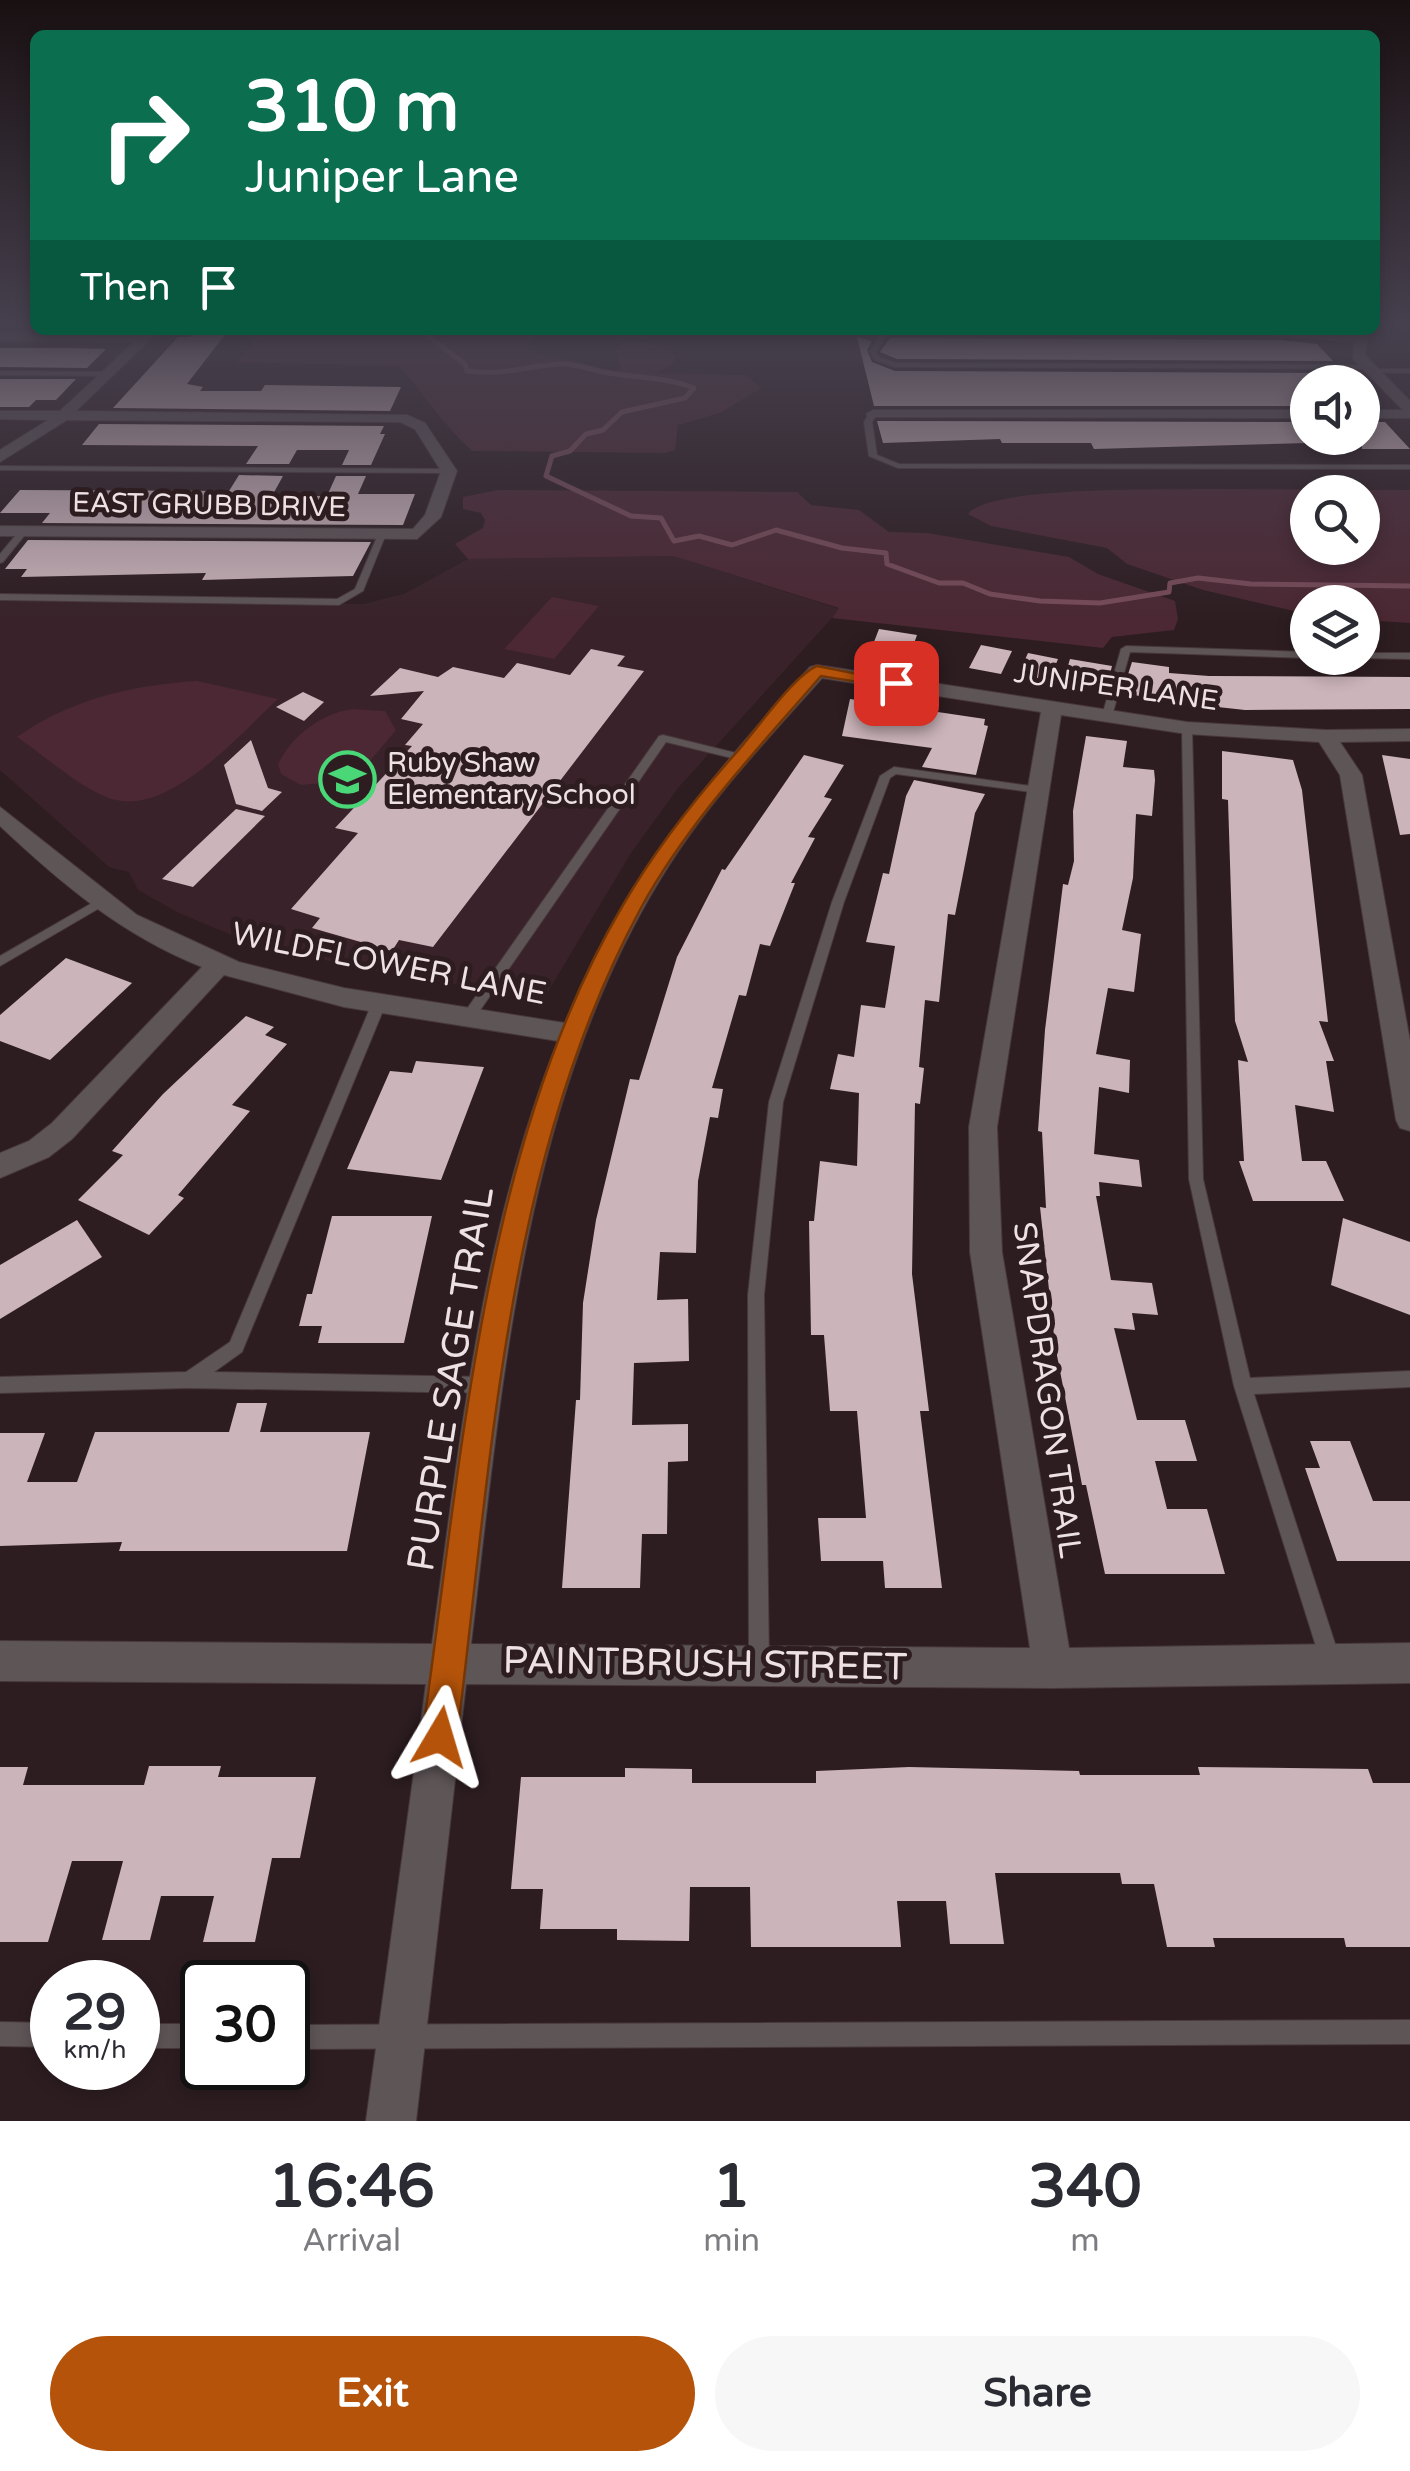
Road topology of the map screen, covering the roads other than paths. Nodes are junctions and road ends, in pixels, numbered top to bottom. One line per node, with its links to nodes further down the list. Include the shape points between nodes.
1 (48, 426): 4 (street)
2 (420, 426): 7 (street)
3 (869, 426): 5 (lane, via 873,456 898,466)
4 (0, 457)
5 (1410, 467)
6 (0, 468): 7 (lane)
7 (449, 472): 10 (street, EAST GRUBB DRIVE, via 433,517 417,534)
8 (0, 530): 9 (street, EAST GRUBB DRIVE)
9 (24, 531): 10 (street, EAST GRUBB DRIVE); 11 (lane)
10 (382, 534): 12 (lane, via 360,591 339,602)
11 (0, 560)
12 (0, 597)
13 (1290, 655): 18 (lane, via 1126,650)
14 (1380, 656): 15 (lane)
15 (1410, 656)
16 (817, 671): 17 (street, JUNIPER LANE); 22 (street, PURPLE SAGE TRAIL)
17 (1052, 707): 18 (street, JUNIPER LANE); 23 (street, SNAPDRAGON TRAIL)
18 (1107, 716): 19 (street, JUNIPER LANE)
19 (1187, 728): 21 (street, JUNIPER LANE); 37 (lane, via 1196,1179)
20 (1410, 735): 21 (street, JUNIPER LANE)
21 (1326, 736): 31 (street, via 1351,776)
22 (740, 756): 29 (lane, via 663,738); 30 (street, PURPLE SAGE TRAIL, via 689,818 632,907)
23 (1038, 790): 42 (lane, via 894,770 885,776 838,902 776,1102 756,1295); 43 (street, SNAPDRAGON TRAIL, via 983,1127 986,1252)
24 (0, 814): 25 (street, WILDFLOWER LANE)
25 (100, 902): 26 (lane); 27 (street, WILDFLOWER LANE)
26 (0, 962)
27 (219, 965): 28 (street, WILDFLOWER LANE); 32 (street, via 62,1131)
28 (380, 1001): 29 (street, WILDFLOWER LANE); 34 (lane, via 236,1347)
29 (469, 1016): 30 (street, WILDFLOWER LANE)
30 (574, 1034): 36 (street, PURPLE SAGE TRAIL, via 517,1219)
31 (1410, 1120)
32 (0, 1166)
33 (1410, 1379): 37 (lane)
34 (188, 1380): 35 (lane); 36 (lane)
35 (0, 1384)
36 (488, 1384): 39 (street, PURPLE SAGE TRAIL)
37 (1244, 1386): 41 (lane)
38 (0, 1660): 39 (street, PAINTBRUSH STREET)
39 (449, 1662): 42 (street, PAINTBRUSH STREET); 48 (street, PURPLE SAGE TRAIL)
40 (1410, 1663): 41 (street, PAINTBRUSH STREET)
41 (1332, 1664): 43 (street, PAINTBRUSH STREET)
42 (760, 1665): 43 (street, PAINTBRUSH STREET)
43 (1053, 1668)
44 (1410, 2032): 48 (lane)
45 (0, 2034): 46 (lane)
46 (30, 2034)
47 (310, 2037): 48 (lane)
48 (401, 2039): 49 (street, PURPLE SAGE TRAIL)
49 (390, 2121)

